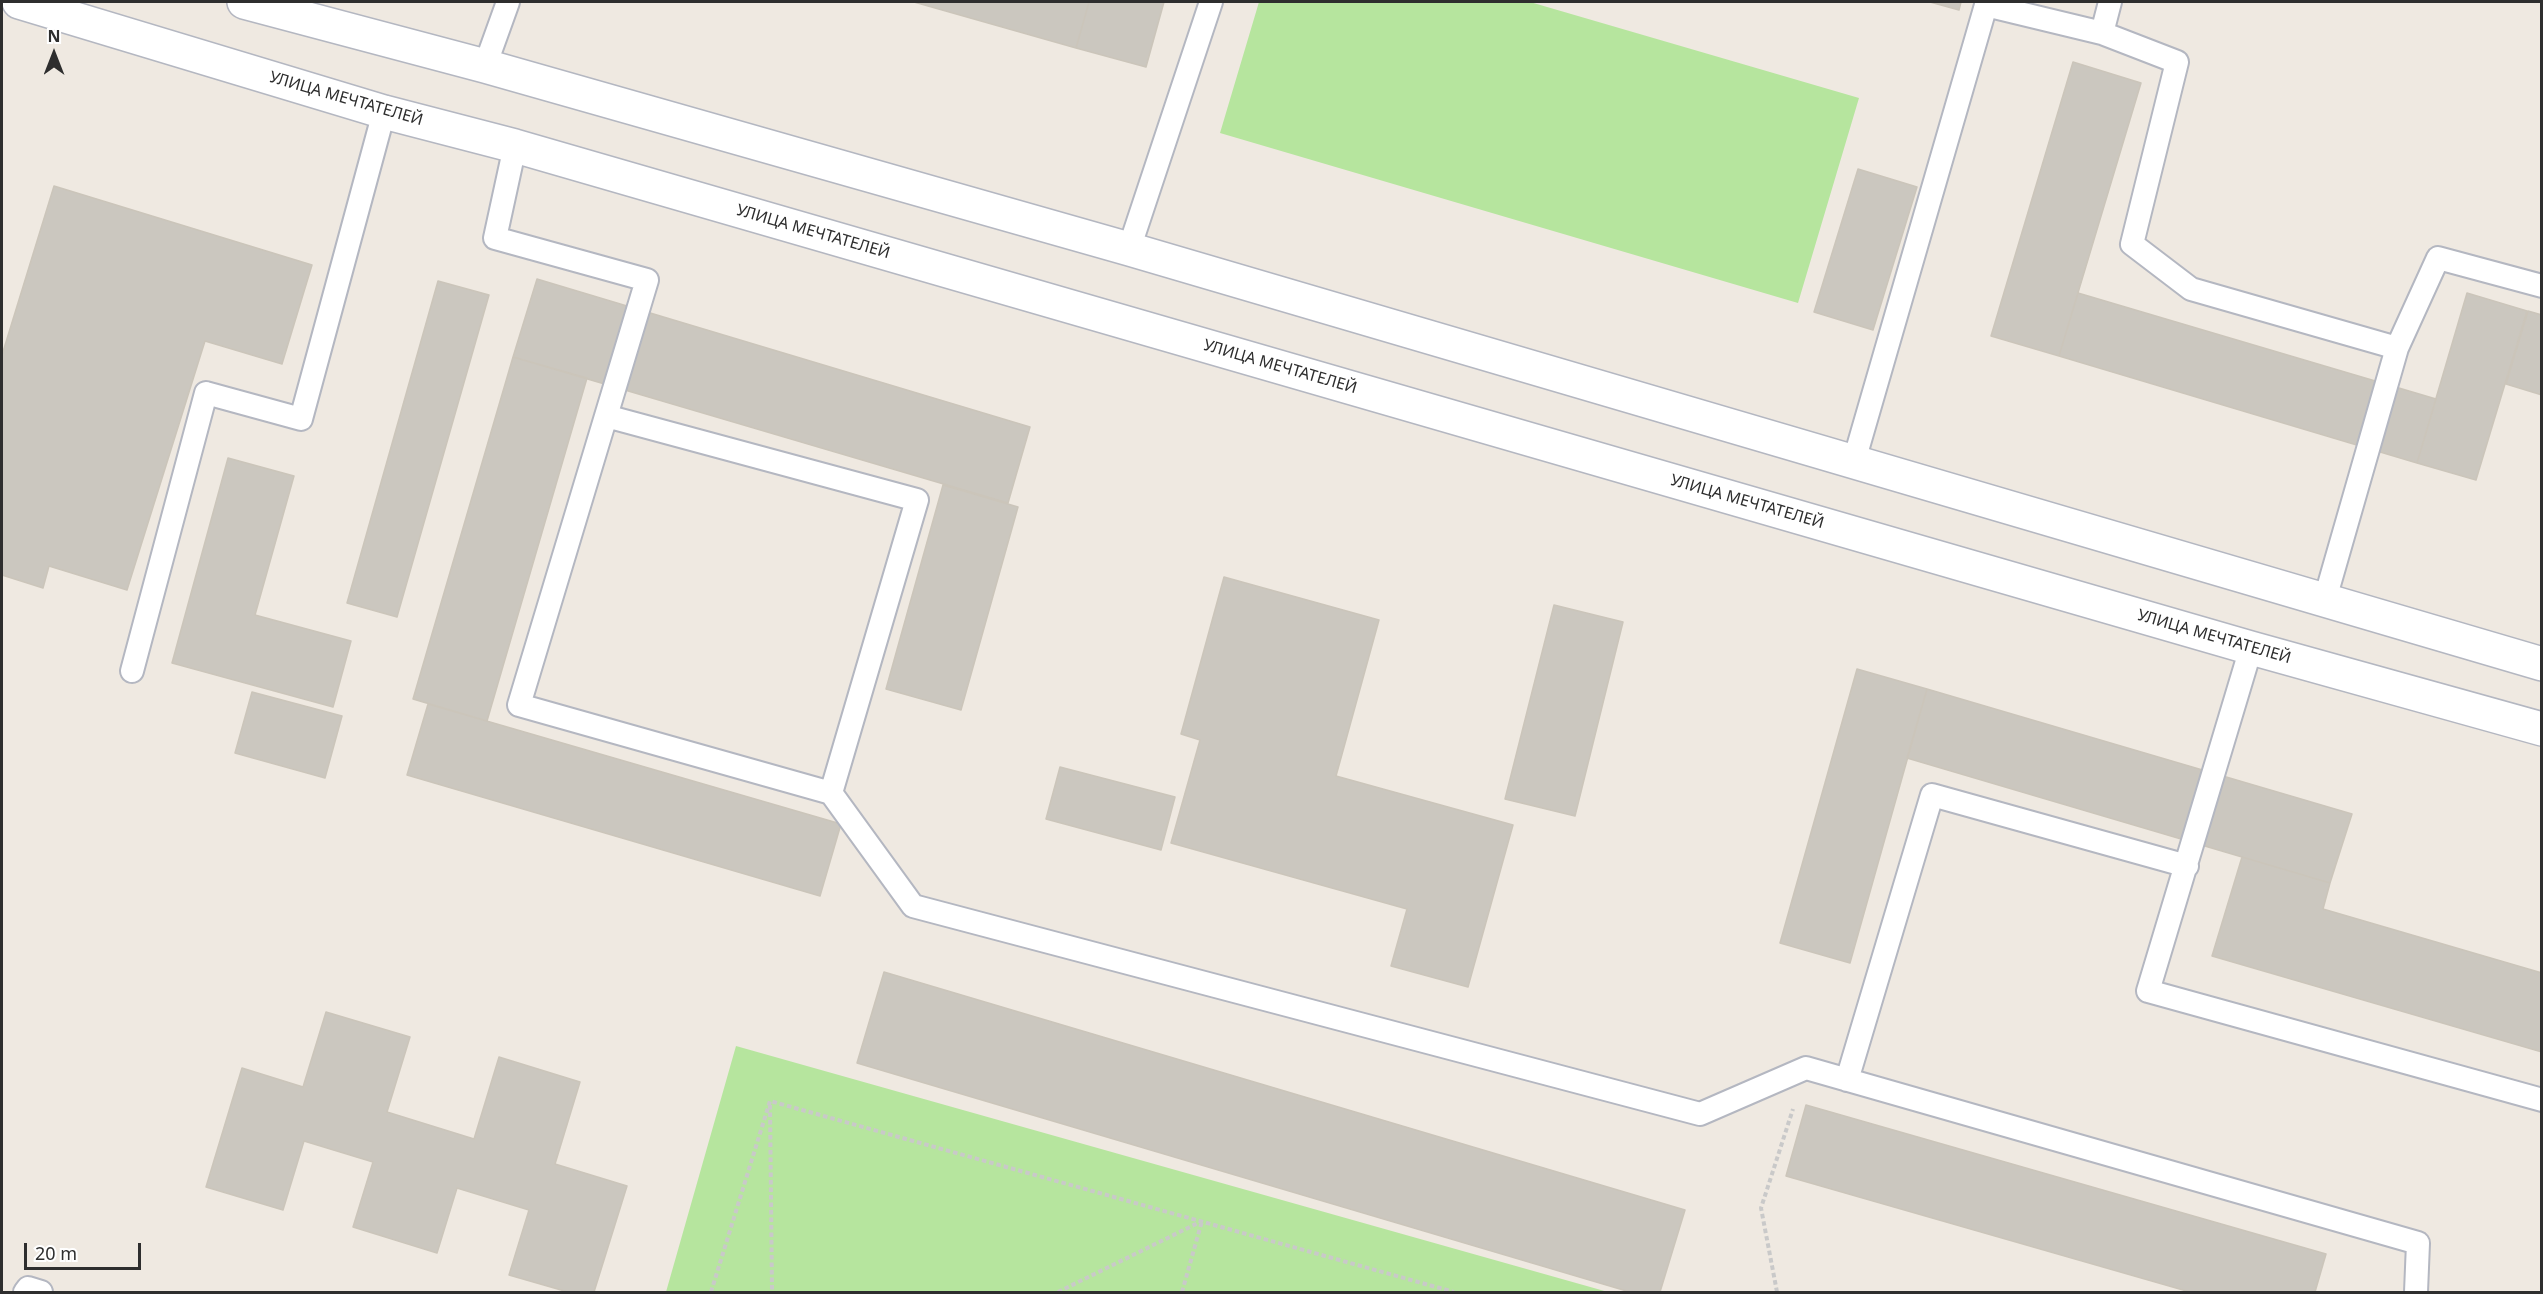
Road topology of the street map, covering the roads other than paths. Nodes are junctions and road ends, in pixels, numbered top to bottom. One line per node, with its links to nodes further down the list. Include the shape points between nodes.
1 (19, 2): 8 (street, УЛИЦА МЕЧТАТЕЛЕЙ)
2 (244, 2): 7 (street)
3 (508, 2): 7 (lane)
4 (1211, 2): 10 (lane)
5 (2110, 2): 6 (lane)
6 (2102, 33): 12 (lane, via 2177,62 2132,244 2191,289); 14 (lane, via 1986,5)
7 (485, 66): 10 (street)
8 (384, 112): 9 (street, УЛИЦА МЕЧТАТЕЛЕЙ); 18 (lane, via 301,419 206,393)
9 (515, 146): 13 (lane, via 495,238 647,280); 16 (street, УЛИЦА МЕЧТАТЕЛЕЙ)
10 (1129, 249): 14 (street)
11 (2541, 286): 12 (lane, via 2438,258)
12 (2397, 348): 15 (lane)
13 (606, 416): 20 (lane, via 519,705); 20 (lane, via 917,500)
14 (1854, 461): 15 (street)
15 (2325, 599): 17 (street)
16 (2251, 648): 19 (street, УЛИЦА МЕЧТАТЕЛЕЙ); 21 (lane)
17 (2541, 664)
18 (132, 671)
19 (2541, 729)
20 (831, 793): 22 (lane, via 913,906 1700,1114 1806,1068)
21 (2187, 866): 22 (lane, via 1932,795); 23 (lane, via 2148,990)
22 (1847, 1080): 26 (lane, via 2418,1243)
23 (2541, 1100)
24 (25, 1293): 25 (lane, via 28,1288)
25 (41, 1293)
26 (2416, 1293)

